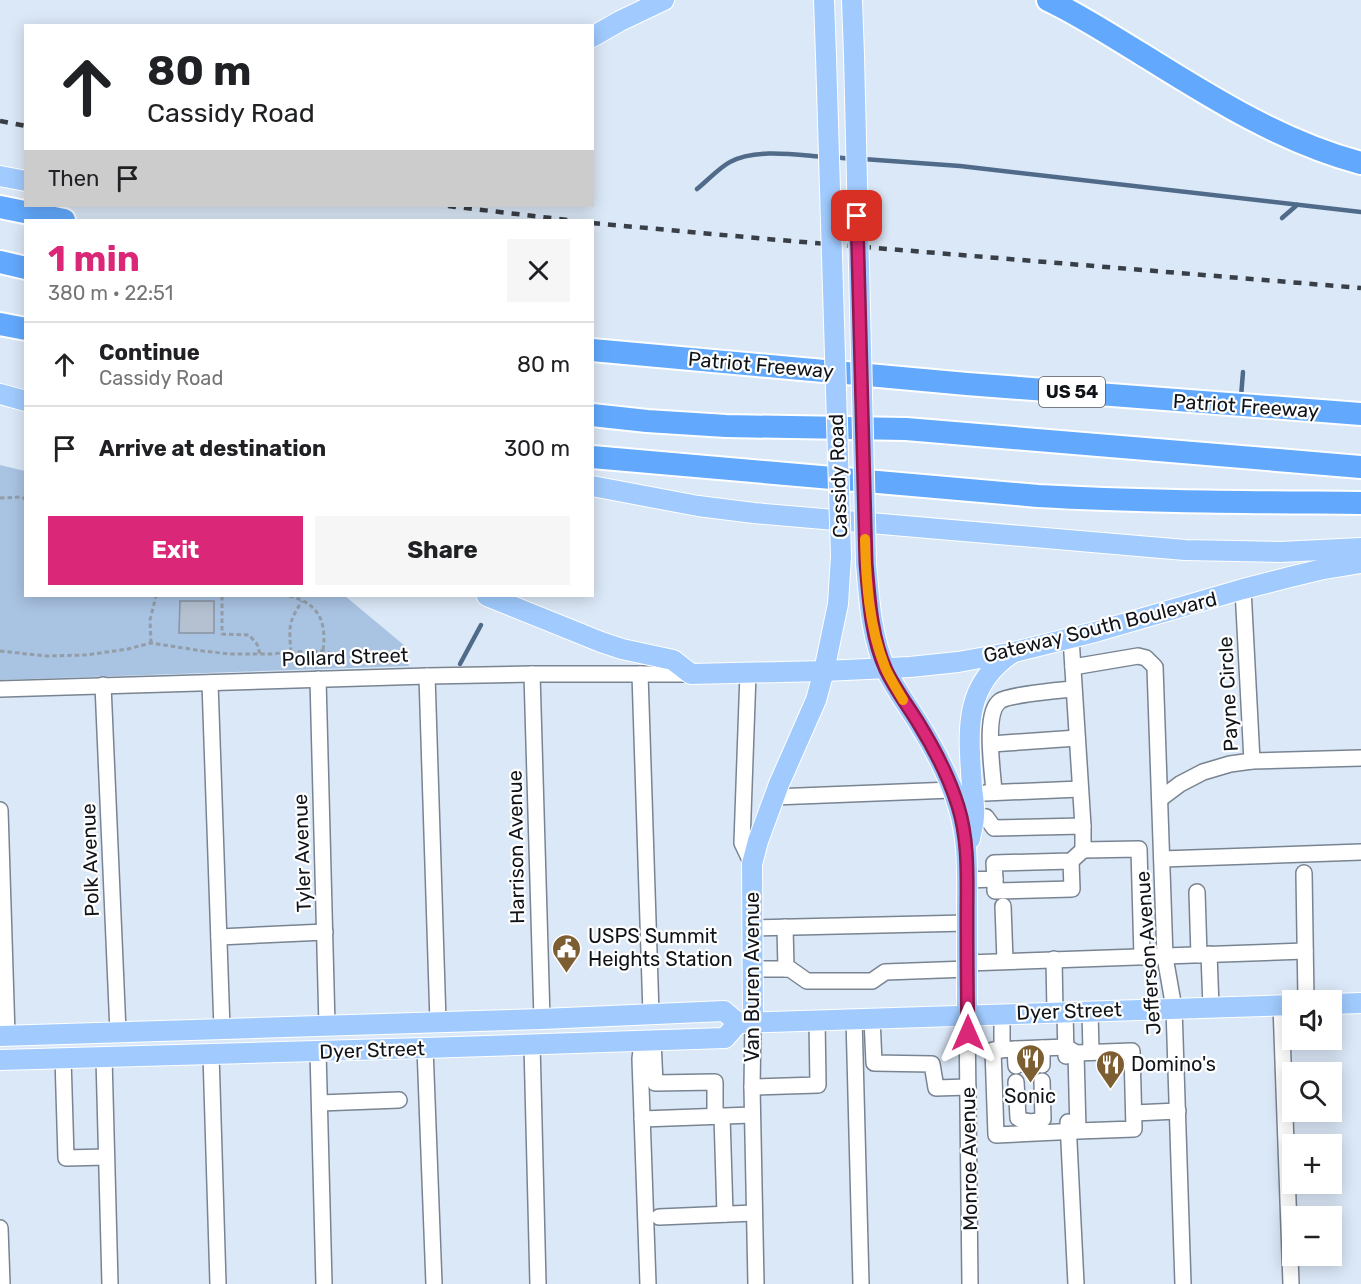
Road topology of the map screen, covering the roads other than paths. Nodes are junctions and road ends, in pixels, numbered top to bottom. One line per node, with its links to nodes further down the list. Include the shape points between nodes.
1 (664, 0): 7 (main road)
2 (824, 0): 34 (main road, Cassidy Road, bridge, via 841,556 838,604)
3 (852, 0): 33 (main road, Cassidy Road, bridge, via 866,563 870,613)
4 (1048, 0): 6 (highway)
5 (1068, 0): 6 (highway)
6 (1091, 23): 8 (highway, via 1262,124)
7 (594, 36)
8 (1361, 163)
9 (0, 176): 10 (main road)
10 (24, 181)
11 (0, 207): 12 (highway)
12 (58, 219)
13 (0, 262): 14 (highway)
14 (24, 268)
15 (0, 324): 16 (highway)
16 (24, 329)
17 (594, 350): 20 (highway, Patriot Freeway / US 54)
18 (0, 394): 19 (main road)
19 (24, 400)
20 (1361, 414)
21 (594, 415): 23 (highway, via 726,426 906,429)
22 (594, 457): 25 (highway, via 1038,496)
23 (1361, 467)
24 (594, 486): 26 (main road, via 754,513 1185,550 1280,552)
25 (1361, 503)
26 (1361, 548)
27 (1361, 563): 28 (main road, Gateway South Boulevard)
28 (1243, 589): 30 (main road, Gateway South Boulevard); 48 (street, Payne Circle)
29 (489, 597): 38 (main road, via 601,642 673,660)
30 (1071, 638): 31 (main road, Gateway South Boulevard); 32 (street)
31 (1014, 651): 33 (main road, Gateway South Boulevard, via 958,662); 52 (main road, via 992,668 975,699 969,731)
32 (1073, 667): 43 (street); 54 (street, Jefferson Avenue, via 1138,656 1155,667)
33 (885, 668): 34 (main road, Gateway South Boulevard); 50 (main road, Cassidy Road)
34 (824, 671): 35 (main road, Gateway South Boulevard); 53 (main road, Cassidy Road, via 816,700)
35 (748, 673): 38 (main road, Gateway South Boulevard); 64 (street, Van Buren Avenue, via 742,843)
36 (532, 674): 37 (street, Pollard Street); 39 (street, Pollard Street); 96 (street, Harrison Avenue)
37 (640, 674): 38 (street, Pollard Street); 92 (street)
38 (691, 674)
39 (427, 676): 40 (street, Pollard Street); 98 (street)
40 (318, 680): 41 (street, Pollard Street); 73 (street, Tyler Avenue)
41 (210, 682): 42 (street, Pollard Street); 74 (street)
42 (103, 686): 44 (street, Pollard Street); 102 (street, Polk Avenue)
43 (1074, 688): 45 (street); 46 (street, via 1000,701 992,711)
44 (0, 689)
45 (1077, 738): 46 (street); 49 (street)
46 (991, 744): 51 (street)
47 (1361, 758): 48 (street)
48 (1252, 761): 54 (street, via 1203,772)
49 (1080, 789): 51 (street); 57 (street)
50 (952, 790): 53 (street); 61 (main road, Cassidy Road)
51 (994, 792): 52 (street)
52 (973, 793): 56 (main road)
53 (774, 797): 64 (main road, Cassidy Road)
54 (1160, 799): 62 (street, Jefferson Avenue)
55 (0, 810): 103 (street)
56 (974, 816): 57 (street, via 986,817 994,828); 61 (main road)
57 (1083, 825): 59 (street)
58 (1139, 849): 59 (street); 62 (street); 77 (street)
59 (1083, 850): 63 (street)
60 (1361, 852): 62 (street)
61 (967, 854): 67 (main road, Monroe Avenue)
62 (1162, 854): 78 (street, Jefferson Avenue)
63 (1071, 861): 66 (street, via 994,863); 66 (street, via 1072,889 995,891)
64 (752, 864): 72 (main road, Van Buren Avenue)
65 (1304, 873): 75 (street)
66 (994, 879): 67 (street)
67 (967, 880): 70 (main road, Monroe Avenue)
68 (1197, 892): 76 (street)
69 (1003, 906): 80 (street)
70 (967, 923): 71 (street); 81 (main road, Monroe Avenue)
71 (785, 927): 72 (street); 83 (street)
72 (751, 928): 82 (main road, Van Buren Avenue)
73 (325, 932): 74 (street); 100 (street, Tyler Avenue)
74 (219, 937): 101 (street)
75 (1305, 951): 76 (street); 84 (street)
76 (1204, 955): 78 (street); 88 (street)
77 (1142, 957): 78 (street); 79 (street)
78 (1165, 957): 89 (street, Jefferson Avenue)
79 (1054, 959): 80 (street); 91 (street)
80 (1005, 961): 81 (street)
81 (967, 966): 83 (street, via 885,972 872,981 807,981); 94 (main road, Monroe Avenue)
82 (752, 969): 83 (street); 99 (main road, Van Buren Avenue)
83 (786, 969)
84 (1306, 990)
85 (1361, 1003): 86 (main road)
86 (1342, 1004)
87 (1282, 1005): 88 (main road, Dyer Street)
88 (1211, 1007): 89 (main road, Dyer Street)
89 (1174, 1008): 90 (main road, Dyer Street); 123 (street, Jefferson Avenue)
90 (1090, 1011): 91 (main road, Dyer Street); 110 (street)
91 (1060, 1012): 93 (main road, Dyer Street); 110 (street)
92 (651, 1014): 96 (main road, Dyer Street); 99 (main road, Dyer Street, via 724,1011)
93 (1002, 1014): 94 (main road, Dyer Street); 108 (street)
94 (967, 1015): 95 (main road, Dyer Street); 120 (street, Monroe Avenue)
95 (863, 1018): 97 (main road, Dyer Street); 120 (street, via 874,1064 932,1064 936,1088); 144 (street)
96 (542, 1019): 98 (main road, Dyer Street)
97 (817, 1020): 99 (main road, Dyer Street); 119 (street, via 818,1086)
98 (440, 1022): 100 (main road, Dyer Street); 111 (main road, via 428,1030 333,1037 323,1040)
99 (745, 1023): 104 (main road, Dyer Street, via 725,1038); 119 (street, Van Buren Avenue)
100 (327, 1026): 101 (main road, Dyer Street)
101 (222, 1029): 102 (main road, Dyer Street)
102 (118, 1032): 103 (main road, Dyer Street); 113 (main road, via 115,1042 108,1047 67,1048 55,1052)
103 (4, 1036)
104 (647, 1041): 105 (main road, Dyer Street); 118 (street, via 640,1059)
105 (532, 1044): 106 (main road, Dyer Street); 141 (street)
106 (424, 1048): 111 (main road, Dyer Street); 140 (street)
107 (1041, 1048): 108 (street); 110 (street); 117 (street, via 1043,1119 1024,1122 1017,1118)
108 (1003, 1050): 116 (street); 129 (street)
109 (1288, 1050): 148 (street)
110 (1078, 1051): 124 (street, via 1132,1051); 130 (street)
111 (318, 1052): 112 (main road, Dyer Street); 122 (street)
112 (211, 1054): 114 (main road, Dyer Street); 138 (street)
113 (54, 1058): 114 (main road, Dyer Street); 115 (main road, Dyer Street); 131 (street, via 66,1158)
114 (104, 1058): 131 (street)
115 (0, 1060)
116 (1016, 1066)
117 (1016, 1082)
118 (648, 1084): 126 (street, via 715,1082); 127 (street)
119 (752, 1087): 125 (street, Van Buren Avenue)
120 (968, 1087): 128 (street, Monroe Avenue)
121 (399, 1100): 122 (street)
122 (320, 1103): 139 (street)
123 (1178, 1111): 124 (street); 147 (street, Jefferson Avenue)
124 (1134, 1113): 130 (street, via 1134,1129)
125 (752, 1115): 126 (street); 132 (street, Van Buren Avenue)
126 (719, 1116): 127 (street); 133 (street)
127 (642, 1119): 142 (street)
128 (969, 1119): 129 (street); 145 (street, Monroe Avenue)
129 (995, 1119): 130 (street, via 996,1135)
130 (1073, 1132): 146 (street)
131 (106, 1157): 137 (street)
132 (754, 1213): 133 (street); 143 (street, Van Buren Avenue)
133 (725, 1214): 134 (street)
134 (659, 1216)
135 (0, 1228): 136 (street)
136 (2, 1284)
137 (110, 1284)
138 (218, 1284)
139 (324, 1284)
140 (435, 1284)
141 (538, 1284)
142 (648, 1284)
143 (756, 1284)
144 (861, 1284)
145 (970, 1284)
146 (1076, 1284)
147 (1183, 1284)
148 (1291, 1284)

